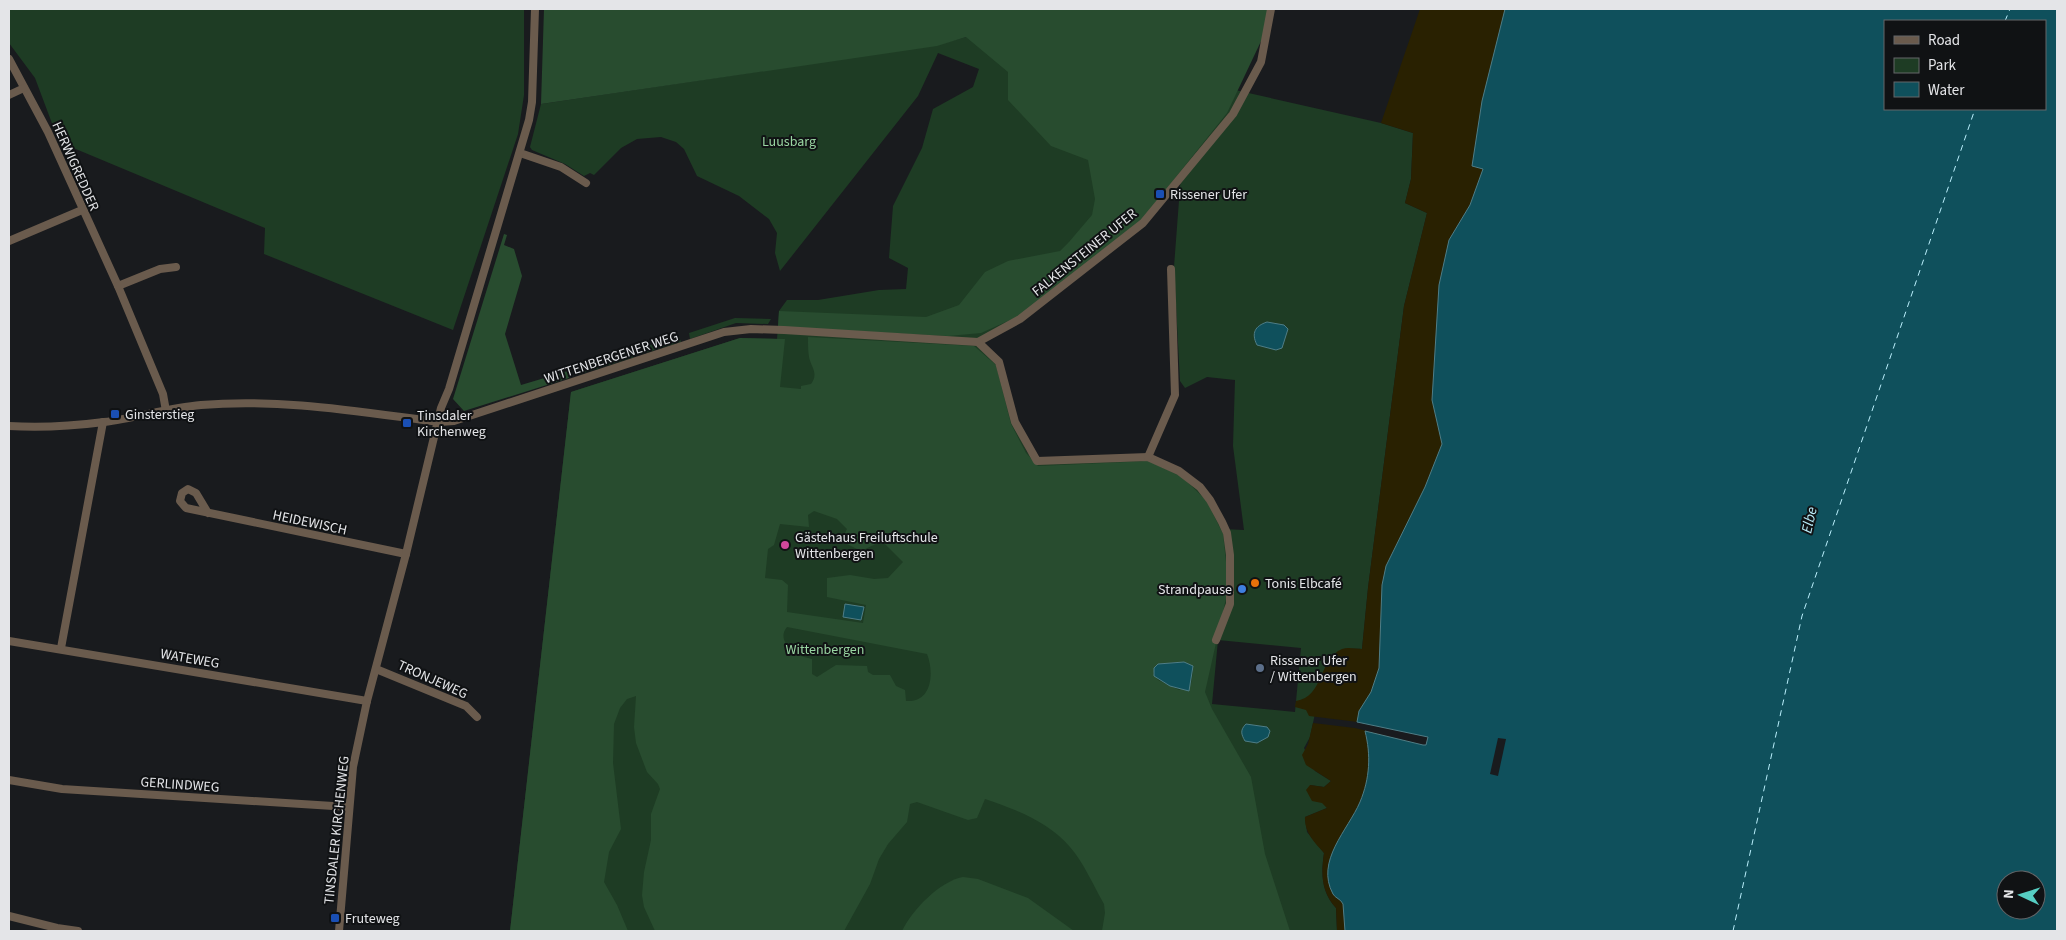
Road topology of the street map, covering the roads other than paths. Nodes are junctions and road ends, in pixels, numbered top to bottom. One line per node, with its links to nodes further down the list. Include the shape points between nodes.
1 (535, 9): 6 (street, TINSDALER KIRCHENWEG, via 532,102)
2 (1271, 9): 13 (street, FALKENSTEINER UFER, via 1261,62 1233,114 1143,222 1020,319)
3 (9, 59): 4 (street, HERWIGREDDER)
4 (24, 88): 5 (street); 8 (street, HERWIGREDDER, via 48,132)
5 (9, 95)
6 (520, 153): 7 (street, via 561,167); 16 (street, TINSDALER KIRCHENWEG)
7 (586, 182)
8 (82, 210): 9 (street); 12 (street, HERWIGREDDER)
9 (9, 241)
10 (176, 267): 12 (street, via 160,269)
11 (1171, 270): 18 (street, via 1175,395)
12 (118, 286): 14 (street, HERWIGREDDER, via 163,394)
13 (978, 342): 16 (street, WITTENBERGENER WEG, via 784,330 724,332 454,421); 18 (street, via 999,362 1015,422 1037,461)
14 (166, 411): 15 (street, WITTENBERGENER WEG); 16 (street, WITTENBERGENER WEG, via 200,405 264,402)
15 (103, 422): 17 (street, WITTENBERGENER WEG); 23 (street)
16 (439, 422): 20 (street, TINSDALER KIRCHENWEG)
17 (9, 426)
18 (1148, 457): 21 (street, via 1194,481 1210,500 1226,533 1231,563 1231,594 1228,613)
19 (208, 513): 20 (street, HEIDEWISCH)
20 (406, 554): 24 (street, TINSDALER KIRCHENWEG)
21 (1216, 640)
22 (9, 641): 23 (street, WATEWEG)
23 (61, 648): 25 (street, WATEWEG)
24 (376, 668): 25 (street, TINSDALER KIRCHENWEG); 26 (street, TRONJEWEG, via 466,706)
25 (367, 701): 28 (street, TINSDALER KIRCHENWEG, via 353,767)
26 (477, 717)
27 (9, 780): 28 (street, GERLINDWEG, via 62,789)
28 (350, 807): 31 (street, TINSDALER KIRCHENWEG)
29 (9, 916): 30 (street)
30 (78, 931)
31 (339, 931)

